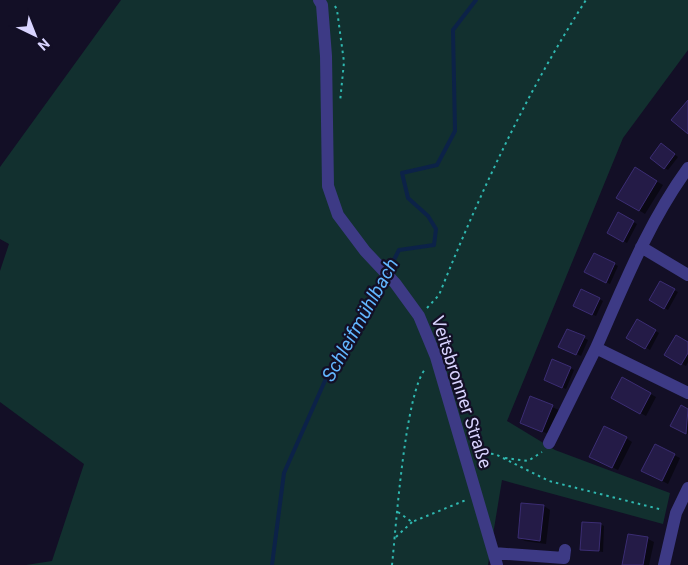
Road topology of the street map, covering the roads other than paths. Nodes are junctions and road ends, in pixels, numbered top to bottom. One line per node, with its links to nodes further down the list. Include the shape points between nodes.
1 (319, 0): 10 (street, Veitsbronner Straße, via 326,56 328,186 338,215 419,316 436,357)
2 (688, 168): 3 (street, via 666,197)
3 (641, 247): 4 (street); 5 (street)
4 (688, 275)
5 (596, 348): 6 (street); 7 (street)
6 (688, 393)
7 (549, 442)
8 (688, 488): 11 (street, via 676,513)
9 (565, 550): 10 (street, Veitsbronner Straße, via 564,558)
10 (496, 559)
11 (664, 565)

